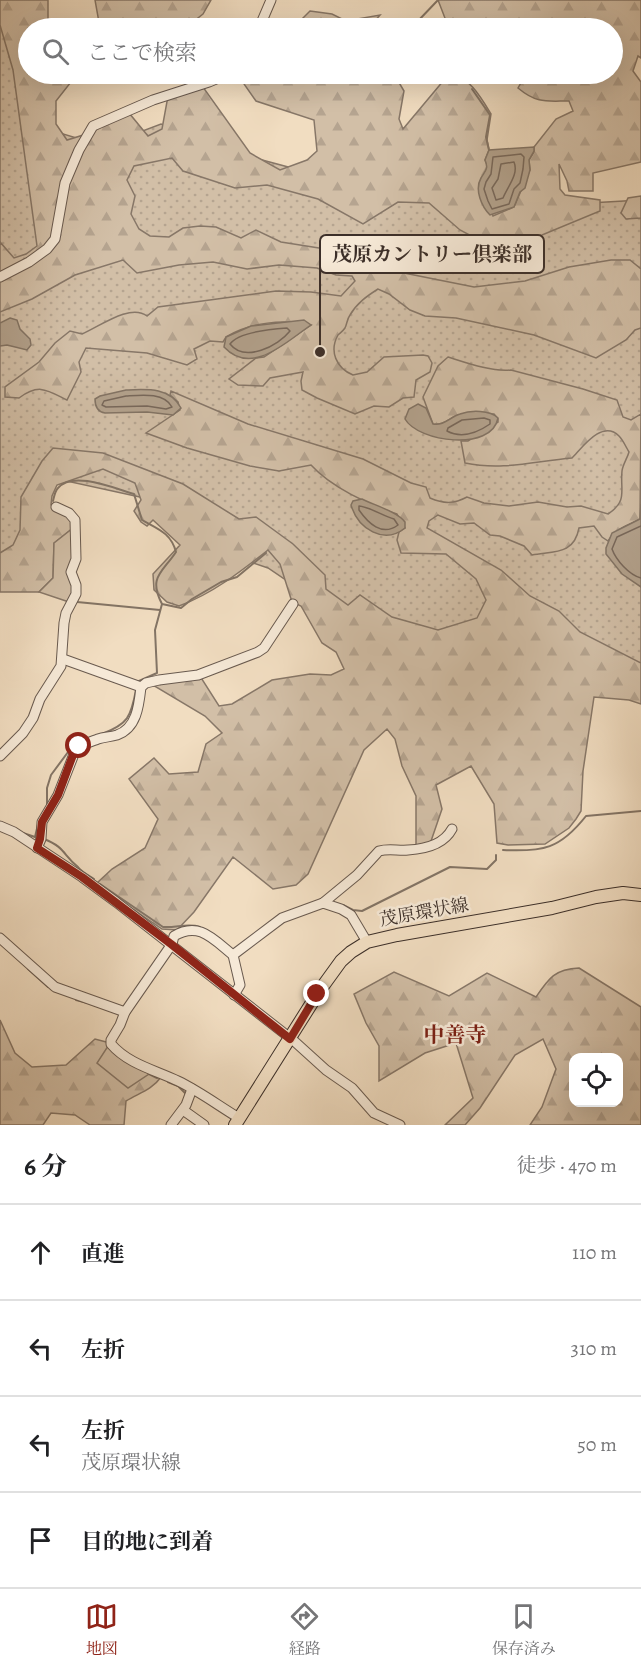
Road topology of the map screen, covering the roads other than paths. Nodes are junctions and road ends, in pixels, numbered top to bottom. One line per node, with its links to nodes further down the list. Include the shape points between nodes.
1 (271, 0): 2 (street)
2 (263, 18)
3 (203, 84): 4 (street, via 93,126 65,183 55,239 29,262)
4 (0, 277)
5 (56, 507): 7 (street, via 75,520 76,559 71,572 76,585 64,623)
6 (293, 604): 8 (street, via 258,652 198,675 159,680)
7 (63, 659): 8 (street); 9 (street, via 33,718)
8 (141, 687): 12 (street, via 136,715 125,730 76,749 58,795 42,822)
9 (0, 756)
10 (0, 826): 12 (street)
11 (452, 829): 14 (street, via 438,843 408,850 382,849)
12 (37, 848): 17 (street)
13 (641, 895): 16 (main road, 茂原環状線, via 596,897)
14 (323, 903): 16 (street, via 351,915); 18 (street, via 282,918)
15 (0, 938): 20 (street, via 56,987)
16 (367, 942): 21 (main road, 茂原環状線, via 341,961)
17 (171, 944): 18 (street, via 174,936 190,929 209,936); 19 (street); 20 (street)
18 (233, 955): 19 (street, via 240,985)
19 (234, 995): 21 (street)
20 (125, 1012): 22 (street, via 111,1044 150,1070)
21 (290, 1039): 24 (main road, 茂原環状線); 27 (street, via 352,1088 374,1113)
22 (192, 1089): 23 (street); 24 (street)
23 (183, 1110): 25 (street); 26 (street)
24 (237, 1122)
25 (171, 1125)
26 (204, 1125)
27 (400, 1125)

